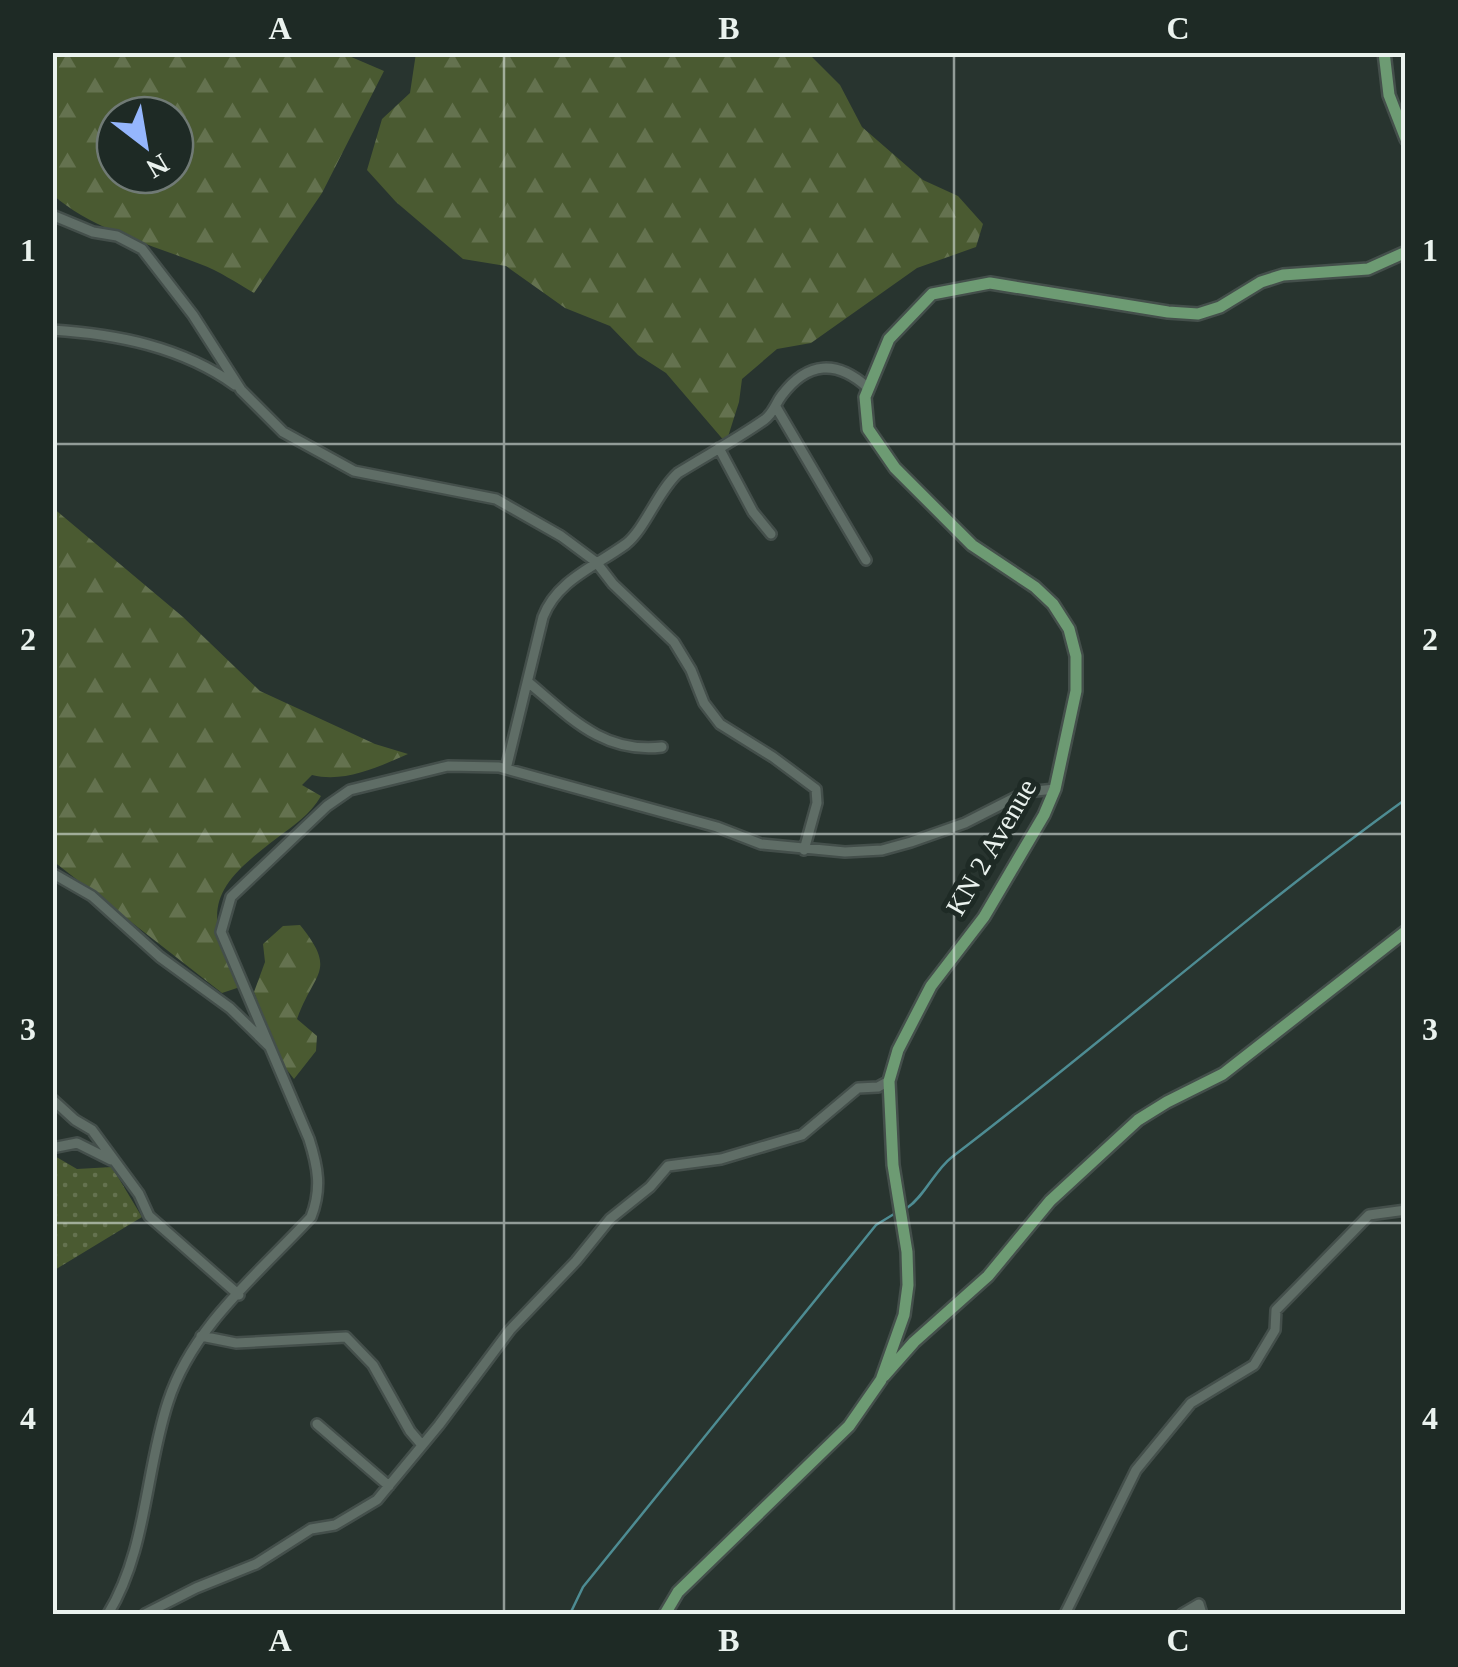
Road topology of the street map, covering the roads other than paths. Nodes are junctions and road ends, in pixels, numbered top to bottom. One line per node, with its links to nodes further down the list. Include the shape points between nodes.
1 (1384, 52): 2 (main road)
2 (1406, 139)
3 (52, 215): 7 (street, via 142,249)
4 (1406, 252): 6 (main road, via 1368,269 1283,275 1198,314 990,283 932,294 889,339)
5 (52, 330): 7 (street, via 144,342 213,370)
6 (867, 387): 8 (street, via 847,372 820,366); 16 (main road, KN 2 Avenue, via 868,429 895,468 972,545 1053,604 1069,629 1076,691)
7 (242, 390): 12 (street, via 282,432 354,472 496,499)
8 (776, 407): 9 (street); 11 (street)
9 (719, 448): 10 (street); 12 (street, via 668,482 631,538)
10 (771, 534)
11 (866, 560)
12 (596, 562): 13 (street, via 548,603); 17 (street, via 674,642 720,724 816,789)
13 (528, 682): 14 (street, via 584,730 637,750); 15 (street)
14 (662, 747)
15 (506, 769): 17 (street, via 761,844); 20 (street, via 448,766 350,790 309,820 231,897 222,936)
16 (1055, 789): 17 (street, via 1034,789 965,823 882,850); 21 (main road, KN 2 Avenue, via 984,917 931,986)
17 (804, 850)
18 (52, 873): 20 (street, via 92,896)
19 (1406, 931): 28 (main road, via 1223,1074 1138,1120 1050,1201 988,1276)
20 (271, 1048): 26 (street, via 317,1163 318,1200 311,1218)
21 (888, 1081): 28 (main road, KN 2 Avenue, via 908,1286); 30 (street, via 858,1088 802,1136 668,1166 510,1330)
22 (52, 1099): 24 (street, via 92,1130)
23 (52, 1148): 24 (street, via 76,1144)
24 (114, 1162): 26 (street, via 149,1216)
25 (1406, 1210): 35 (street, via 1370,1215 1276,1310 1275,1330 1254,1365 1177,1417 1136,1470)
26 (238, 1295): 27 (street)
27 (201, 1336): 30 (street, via 236,1343 346,1337 373,1365); 32 (street, via 167,1404 131,1566)
28 (881, 1380): 34 (main road, KN 2 Avenue, via 849,1426 678,1592)
29 (317, 1424): 31 (street)
30 (422, 1445): 31 (street)
31 (389, 1486): 33 (street, via 335,1525 311,1528 256,1564)
32 (108, 1614)
33 (144, 1614)
34 (665, 1614)
35 (1066, 1614)
36 (1182, 1614): 37 (street, via 1198,1604)
37 (1202, 1614)

